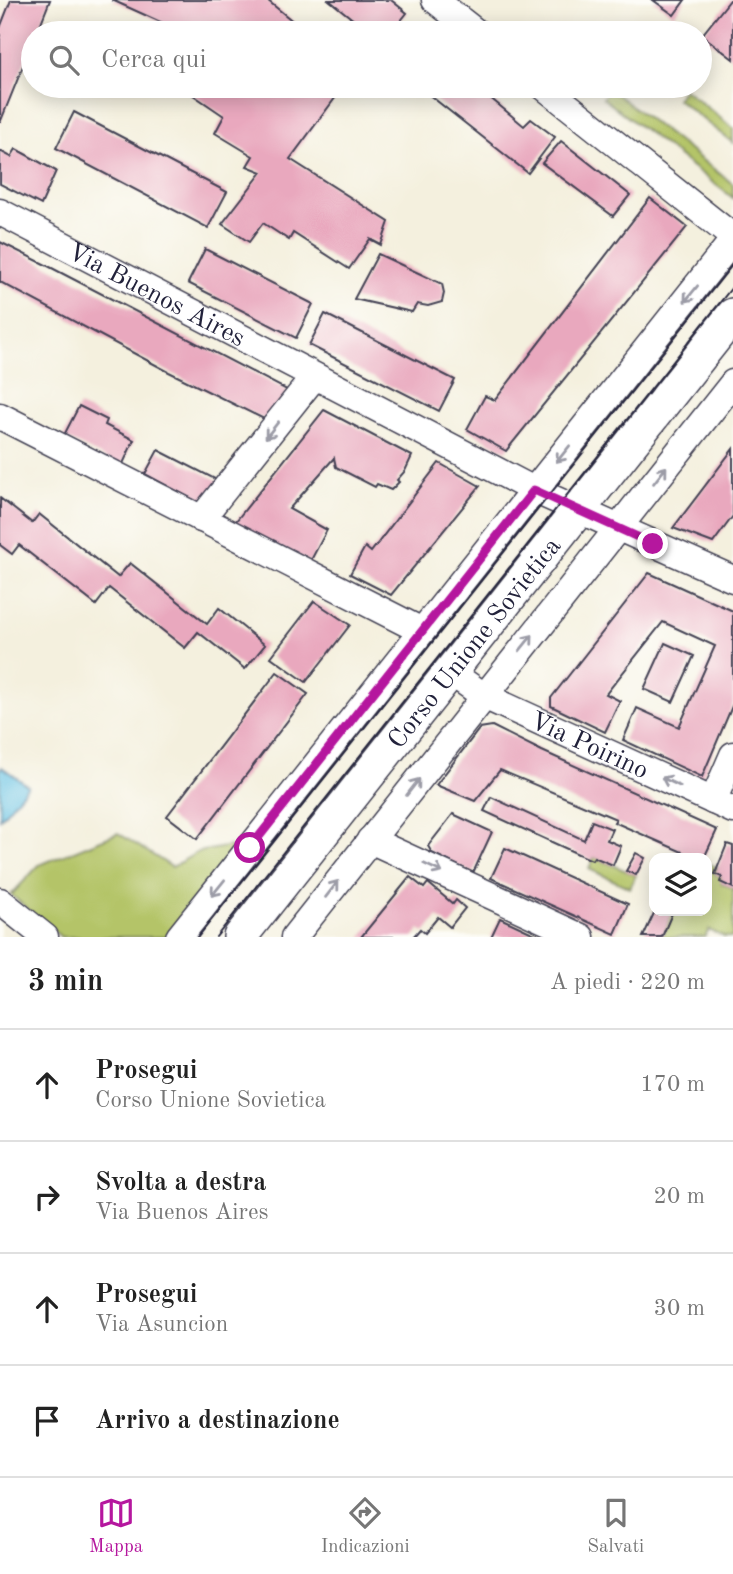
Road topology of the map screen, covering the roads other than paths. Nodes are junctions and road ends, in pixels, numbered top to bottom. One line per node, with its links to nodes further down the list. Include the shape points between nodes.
1 (435, 0): 2 (street)
2 (462, 21)
3 (558, 98): 5 (street)
4 (0, 212): 7 (street, Via Buenos Aires)
5 (733, 239): 10 (street, Corso Unione Sovietica, one-way to 10)
6 (733, 315): 11 (main road, Corso Unione Sovietica)
7 (314, 377): 10 (street, Via Buenos Aires); 12 (street, one-way to 12)
8 (733, 383): 13 (street, Corso Unione Sovietica, one-way to 8)
9 (0, 416): 12 (street, Corso Unione Sovietica)
10 (534, 490): 11 (street, Via Buenos Aires); 15 (street, Corso Unione Sovietica)
11 (579, 512): 13 (street, Via Buenos Aires); 16 (main road, Corso Unione Sovietica)
12 (201, 519): 15 (street, Corso Unione Sovietica)
13 (618, 529): 14 (street, Via Buenos Aires); 17 (street, Corso Unione Sovietica, one-way to 13)
14 (733, 579)
15 (422, 631): 23 (street, Corso Unione Sovietica, one-way to 23)
16 (450, 673): 17 (street, Via Poirino); 24 (main road, Corso Unione Sovietica)
17 (484, 696): 19 (street, Via Poirino, one-way to 17); 20 (street, Corso Unione Sovietica, one-way to 17)
18 (733, 755): 19 (street)
19 (723, 805)
20 (370, 840): 25 (street, Corso Unione Sovietica, one-way to 20); 26 (street, one-way to 26)
21 (0, 901): 22 (street)
22 (45, 937)
23 (179, 937)
24 (240, 937)
25 (294, 937)
26 (581, 937)

